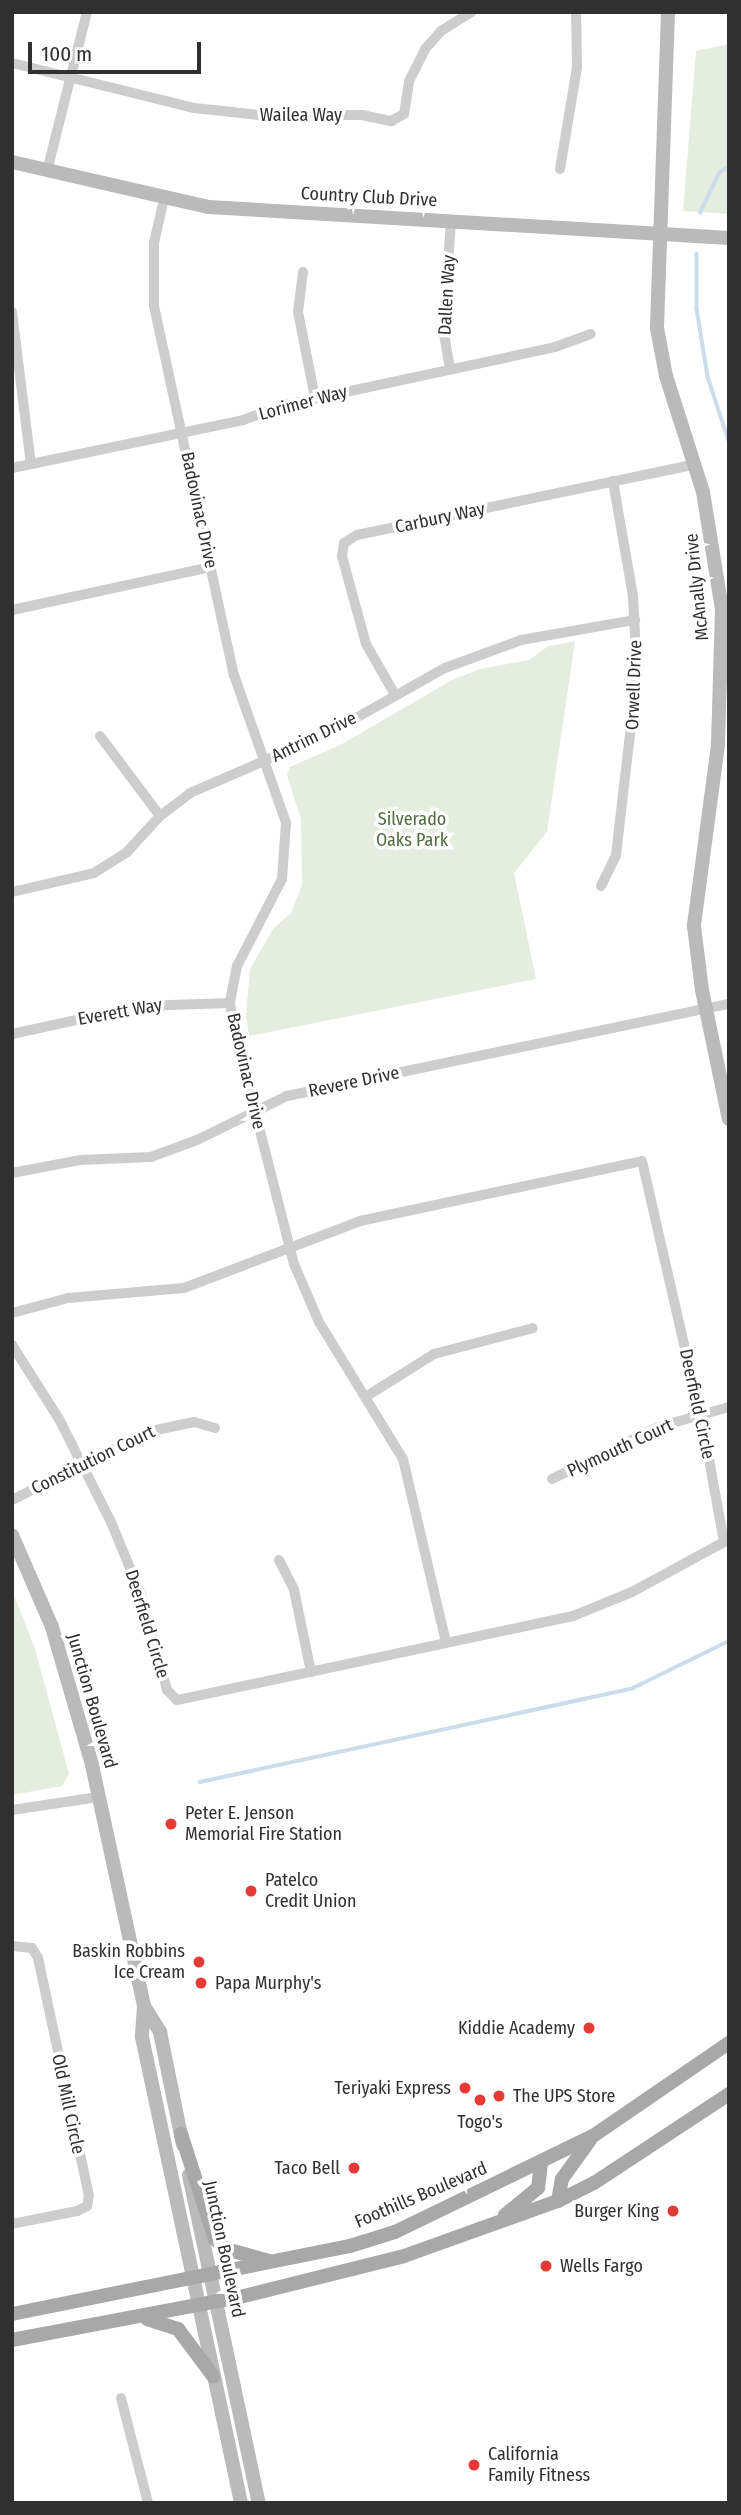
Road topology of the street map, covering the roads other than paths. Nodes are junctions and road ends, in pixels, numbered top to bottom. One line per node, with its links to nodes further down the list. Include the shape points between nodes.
1 (88, 12): 6 (street)
2 (471, 12): 6 (street, Wailea Way, via 441,31 425,49 409,81 404,114 391,121 362,115 215,112)
3 (576, 12): 8 (street, via 576,79)
4 (668, 12): 12 (street, McAnally Drive)
5 (12, 64): 6 (street)
6 (71, 78): 9 (street)
7 (12, 162): 9 (street, Country Club Drive)
8 (560, 169)
9 (47, 170): 10 (street, Country Club Drive)
10 (164, 199): 11 (street, Country Club Drive, via 220,208); 19 (street, Badovinac Drive, via 154,243 152,284)
11 (451, 220): 12 (street, Country Club Drive); 17 (street, Dallen Way, via 443,328)
12 (659, 234): 13 (street, Country Club Drive); 21 (street, McAnally Drive, via 659,341)
13 (729, 238)
14 (303, 272): 18 (street, via 298,312)
15 (12, 312): 20 (street)
16 (591, 334): 17 (street, Lorimer Way, via 555,347)
17 (450, 369): 18 (street, Lorimer Way)
18 (315, 398): 19 (street, Lorimer Way)
19 (182, 433): 20 (street, Lorimer Way); 24 (street, Badovinac Drive)
20 (31, 464): 22 (street, Lorimer Way)
21 (696, 464): 23 (street, Carbury Way); 35 (street, McAnally Drive, via 715,556 723,681 694,926)
22 (12, 468)
23 (614, 481): 26 (street, Orwell Drive); 27 (street, Carbury Way, via 357,535 344,543 342,556 366,644)
24 (211, 567): 25 (street); 29 (street, Badovinac Drive, via 240,699)
25 (12, 610)
26 (635, 620): 27 (street, Antrim Drive, via 522,640 445,668); 31 (street, Orwell Drive, via 632,748 617,855)
27 (394, 693): 29 (street, Antrim Drive, via 333,731)
28 (100, 736): 30 (street)
29 (265, 761): 30 (street, Antrim Drive, via 190,793); 33 (street, Badovinac Drive, via 286,823 285,862 272,901 243,947)
30 (160, 816): 32 (street, Antrim Drive, via 127,852 102,868)
31 (601, 886)
32 (12, 892)
33 (230, 1003): 36 (street, Everett Way, via 140,1006); 37 (street, Badovinac Drive)
34 (729, 1004): 35 (street, Revere Drive)
35 (706, 1009): 37 (street, Revere Drive, via 287,1096); 38 (street, McAnally Drive)
36 (12, 1034)
37 (253, 1109): 39 (street, Revere Drive, via 197,1140 151,1157 80,1160); 40 (street, Badovinac Drive)
38 (729, 1119)
39 (12, 1172)
40 (290, 1249): 41 (street, Deerfield Circle, via 184,1288 68,1298); 44 (street, Badovinac Drive, via 318,1322); 46 (street, Deerfield Circle, via 360,1221 642,1161)
41 (12, 1313)
42 (533, 1328): 44 (street, via 434,1354)
43 (12, 1345): 48 (street, Deerfield Circle)
44 (367, 1396): 53 (street, Badovinac Drive, via 394,1441 412,1486)
45 (729, 1407): 46 (street, Plymouth Court)
46 (700, 1414): 49 (street, Plymouth Court, via 658,1427); 53 (street, Deerfield Circle, via 724,1542 603,1606)
47 (215, 1428): 48 (street, Constitution Court, via 194,1422 171,1424)
48 (83, 1464): 50 (street, Constitution Court); 54 (street, Deerfield Circle, via 131,1570 167,1690 177,1700)
49 (552, 1479)
50 (12, 1500)
51 (12, 1535): 55 (street, Junction Boulevard, via 55,1637)
52 (279, 1560): 54 (street, via 294,1590)
53 (446, 1642): 54 (street, Deerfield Circle)
54 (311, 1672)
55 (98, 1797): 56 (street); 58 (street, Junction Boulevard)
56 (12, 1810)
57 (12, 1947): 66 (street, Old Mill Circle, via 32,1948 38,1958 89,2195 87,2206 77,2211)
58 (144, 2006): 61 (street, Junction Boulevard, via 160,2032); 69 (street, Junction Boulevard, via 142,2037)
59 (729, 2043): 62 (main road, Foothills Boulevard)
60 (729, 2094): 64 (main road, via 643,2154)
61 (181, 2134): 67 (main road, via 215,2239 233,2252); 68 (street, Junction Boulevard)
62 (593, 2136): 63 (main road, Foothills Boulevard); 64 (main road, via 562,2179)
63 (541, 2163): 65 (main road, via 538,2188); 67 (main road, Foothills Boulevard, via 395,2232)
64 (558, 2201): 65 (main road)
65 (496, 2222): 70 (main road, via 377,2264)
66 (12, 2224)
67 (274, 2262): 68 (main road, Foothills Boulevard)
68 (210, 2275): 69 (main road, Foothills Boulevard); 70 (street, Junction Boulevard)
69 (192, 2279): 71 (street, Junction Boulevard); 72 (main road, Foothills Boulevard)
70 (216, 2303): 71 (main road); 79 (street, Junction Boulevard)
71 (198, 2306): 73 (main road); 75 (street, Junction Boulevard)
72 (12, 2314)
73 (143, 2318): 74 (main road); 75 (main road, via 178,2329)
74 (12, 2340)
75 (213, 2376): 78 (street, Junction Boulevard)
76 (121, 2398): 77 (street)
77 (148, 2503)
78 (241, 2503)
79 (260, 2503)

